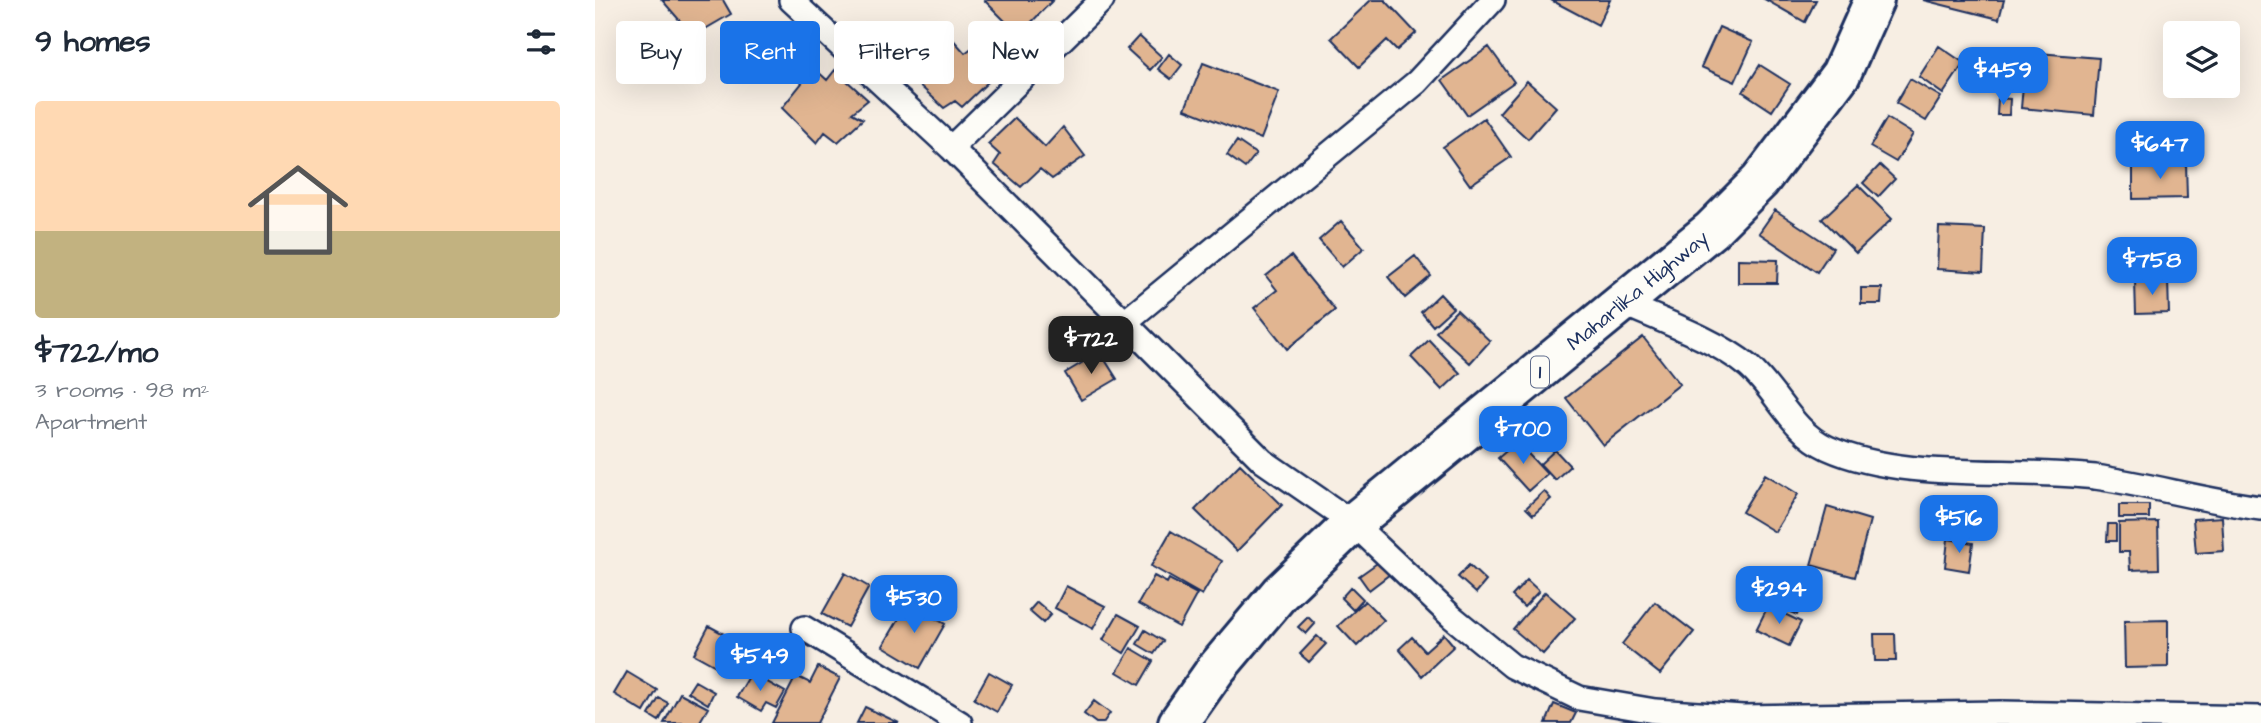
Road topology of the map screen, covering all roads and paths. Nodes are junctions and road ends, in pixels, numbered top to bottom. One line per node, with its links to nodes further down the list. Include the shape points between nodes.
1 (791, 0): 5 (street)
2 (1102, 0): 5 (street)
3 (1493, 0): 7 (street, via 1417,82)
4 (1874, 0): 6 (highway, Maharlika Highway / 1, via 1841,74 1760,181 1711,230)
5 (951, 148): 7 (street)
6 (1620, 302): 8 (street, via 1747,365 1799,428 1824,447 1854,459 1895,466 2095,478); 9 (highway, Maharlika Highway / 1)
7 (1125, 322): 9 (street, via 1263,461)
8 (2261, 508)
9 (1353, 523): 11 (street, via 1452,617 1512,666 1579,698 1655,711 1743,717 2001,713); 13 (highway, Maharlika Highway / 1, via 1280,593)
10 (804, 628): 12 (street)
11 (2261, 718)
12 (960, 723)
13 (1178, 723)

